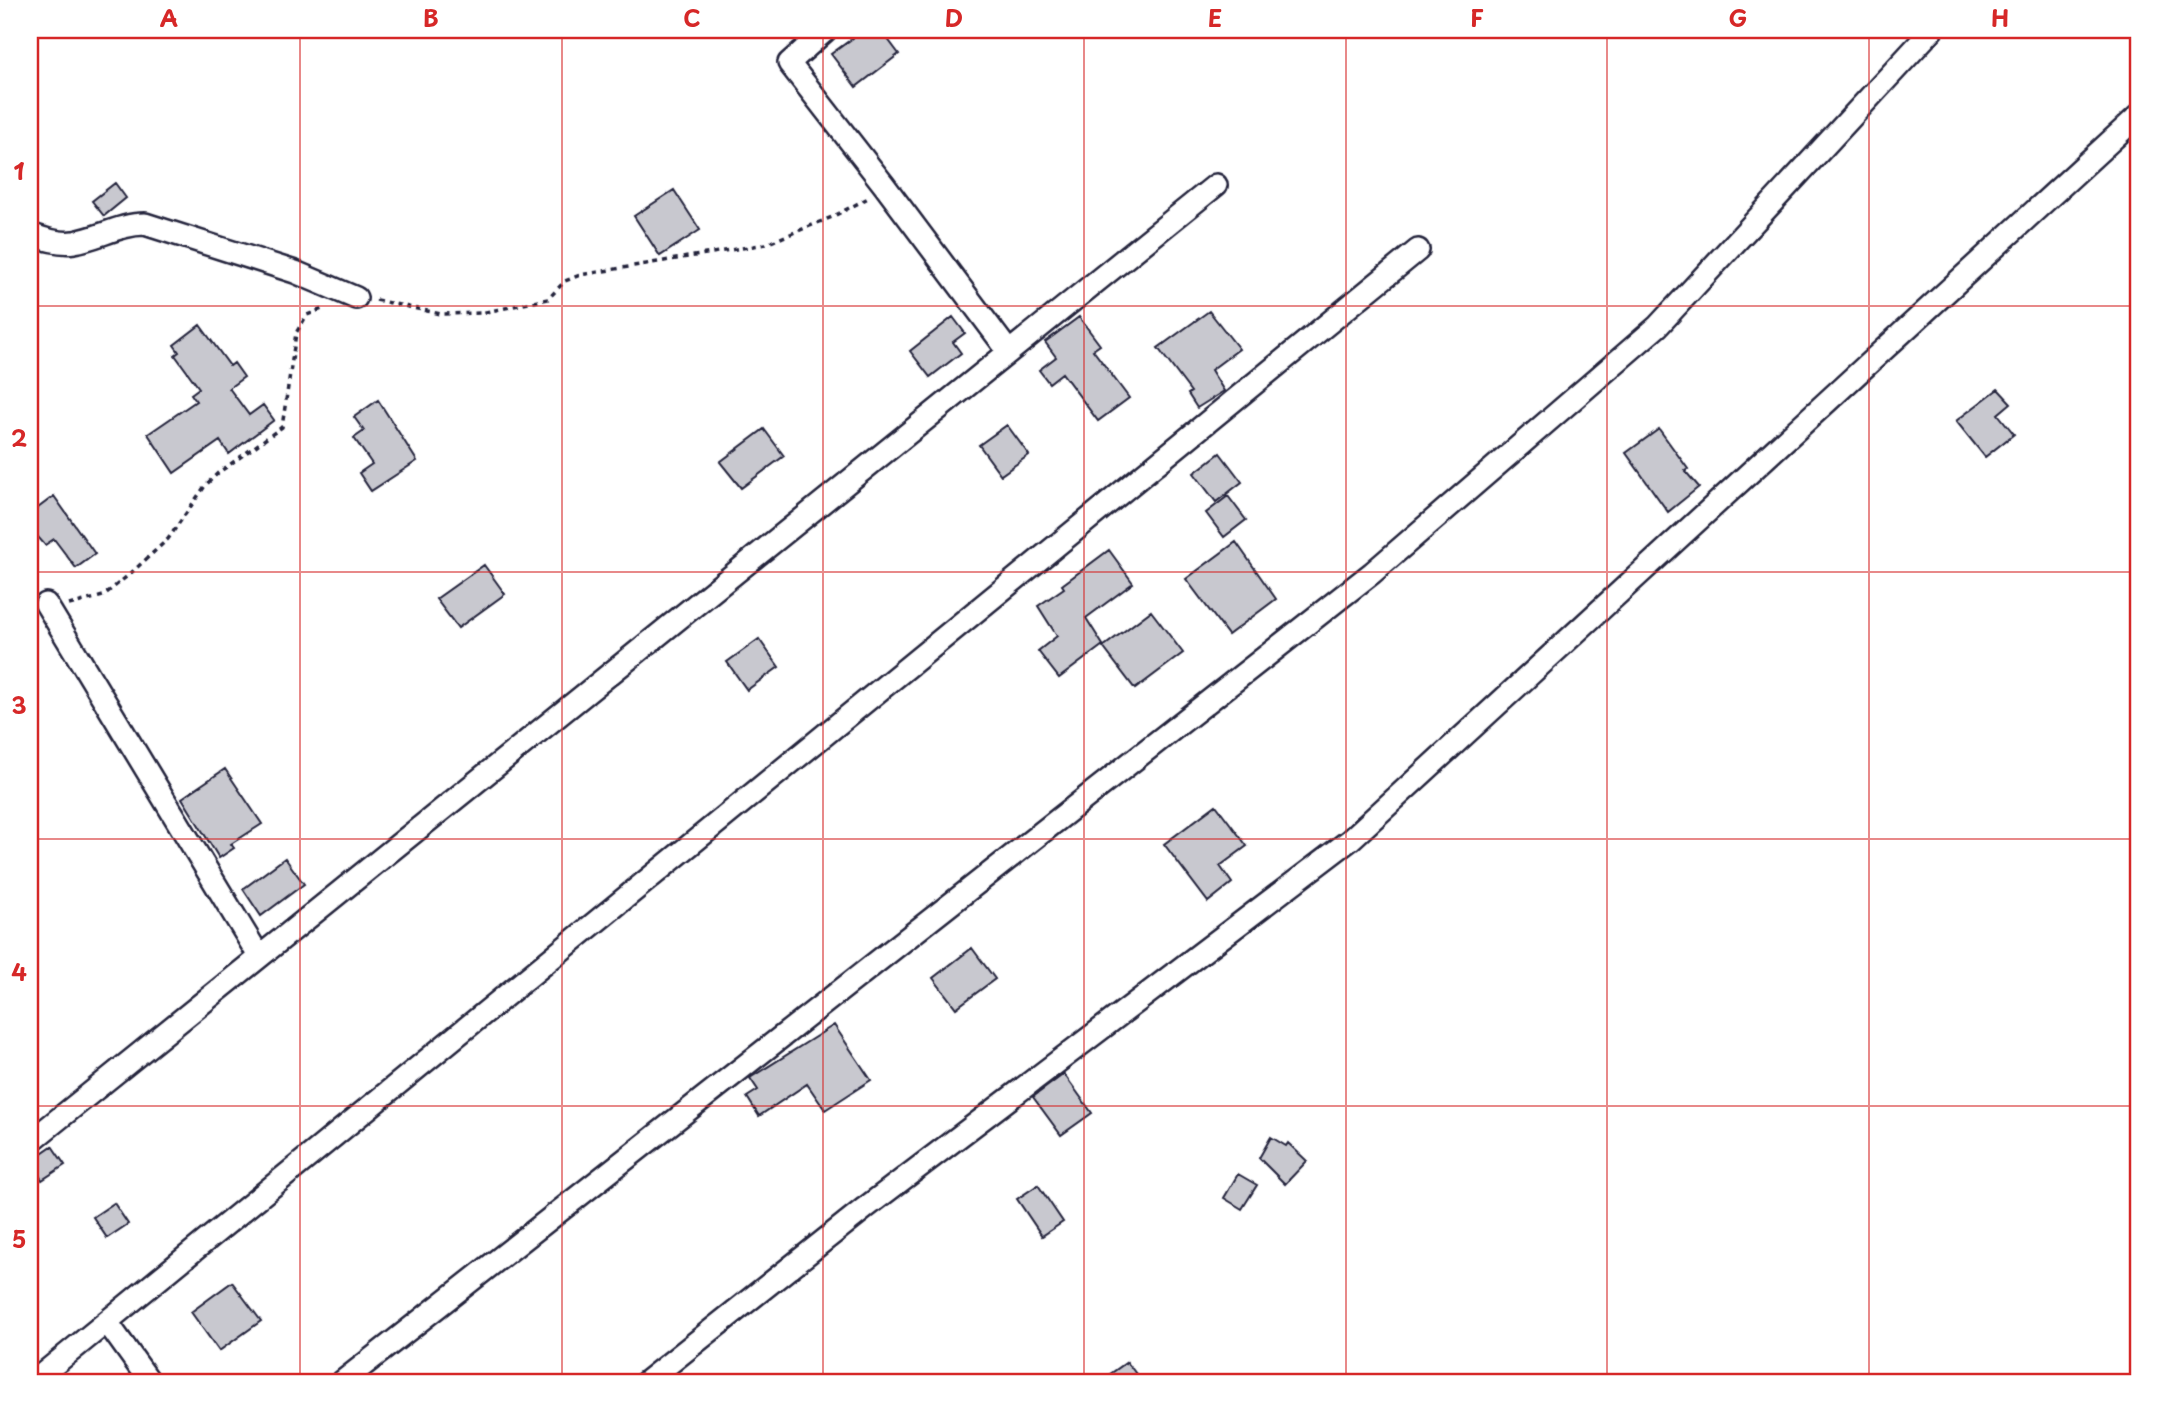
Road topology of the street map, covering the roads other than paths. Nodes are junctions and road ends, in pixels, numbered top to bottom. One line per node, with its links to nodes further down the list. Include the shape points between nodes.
1 (826, 30): 8 (street, via 789,64)
2 (1933, 30): 15 (street, via 1658,326 1372,573)
3 (2139, 115): 16 (street, via 1350,840 865,1208)
4 (1216, 185): 8 (street)
5 (30, 234): 7 (street, via 73,242 145,224 295,272)
6 (1418, 250): 12 (street)
7 (356, 298)
8 (1009, 352): 10 (street)
9 (47, 604): 10 (street)
10 (259, 956): 11 (street)
11 (30, 1142)
12 (107, 1322): 13 (street); 14 (street)
13 (33, 1382)
14 (150, 1382)
15 (342, 1382)
16 (646, 1382)

